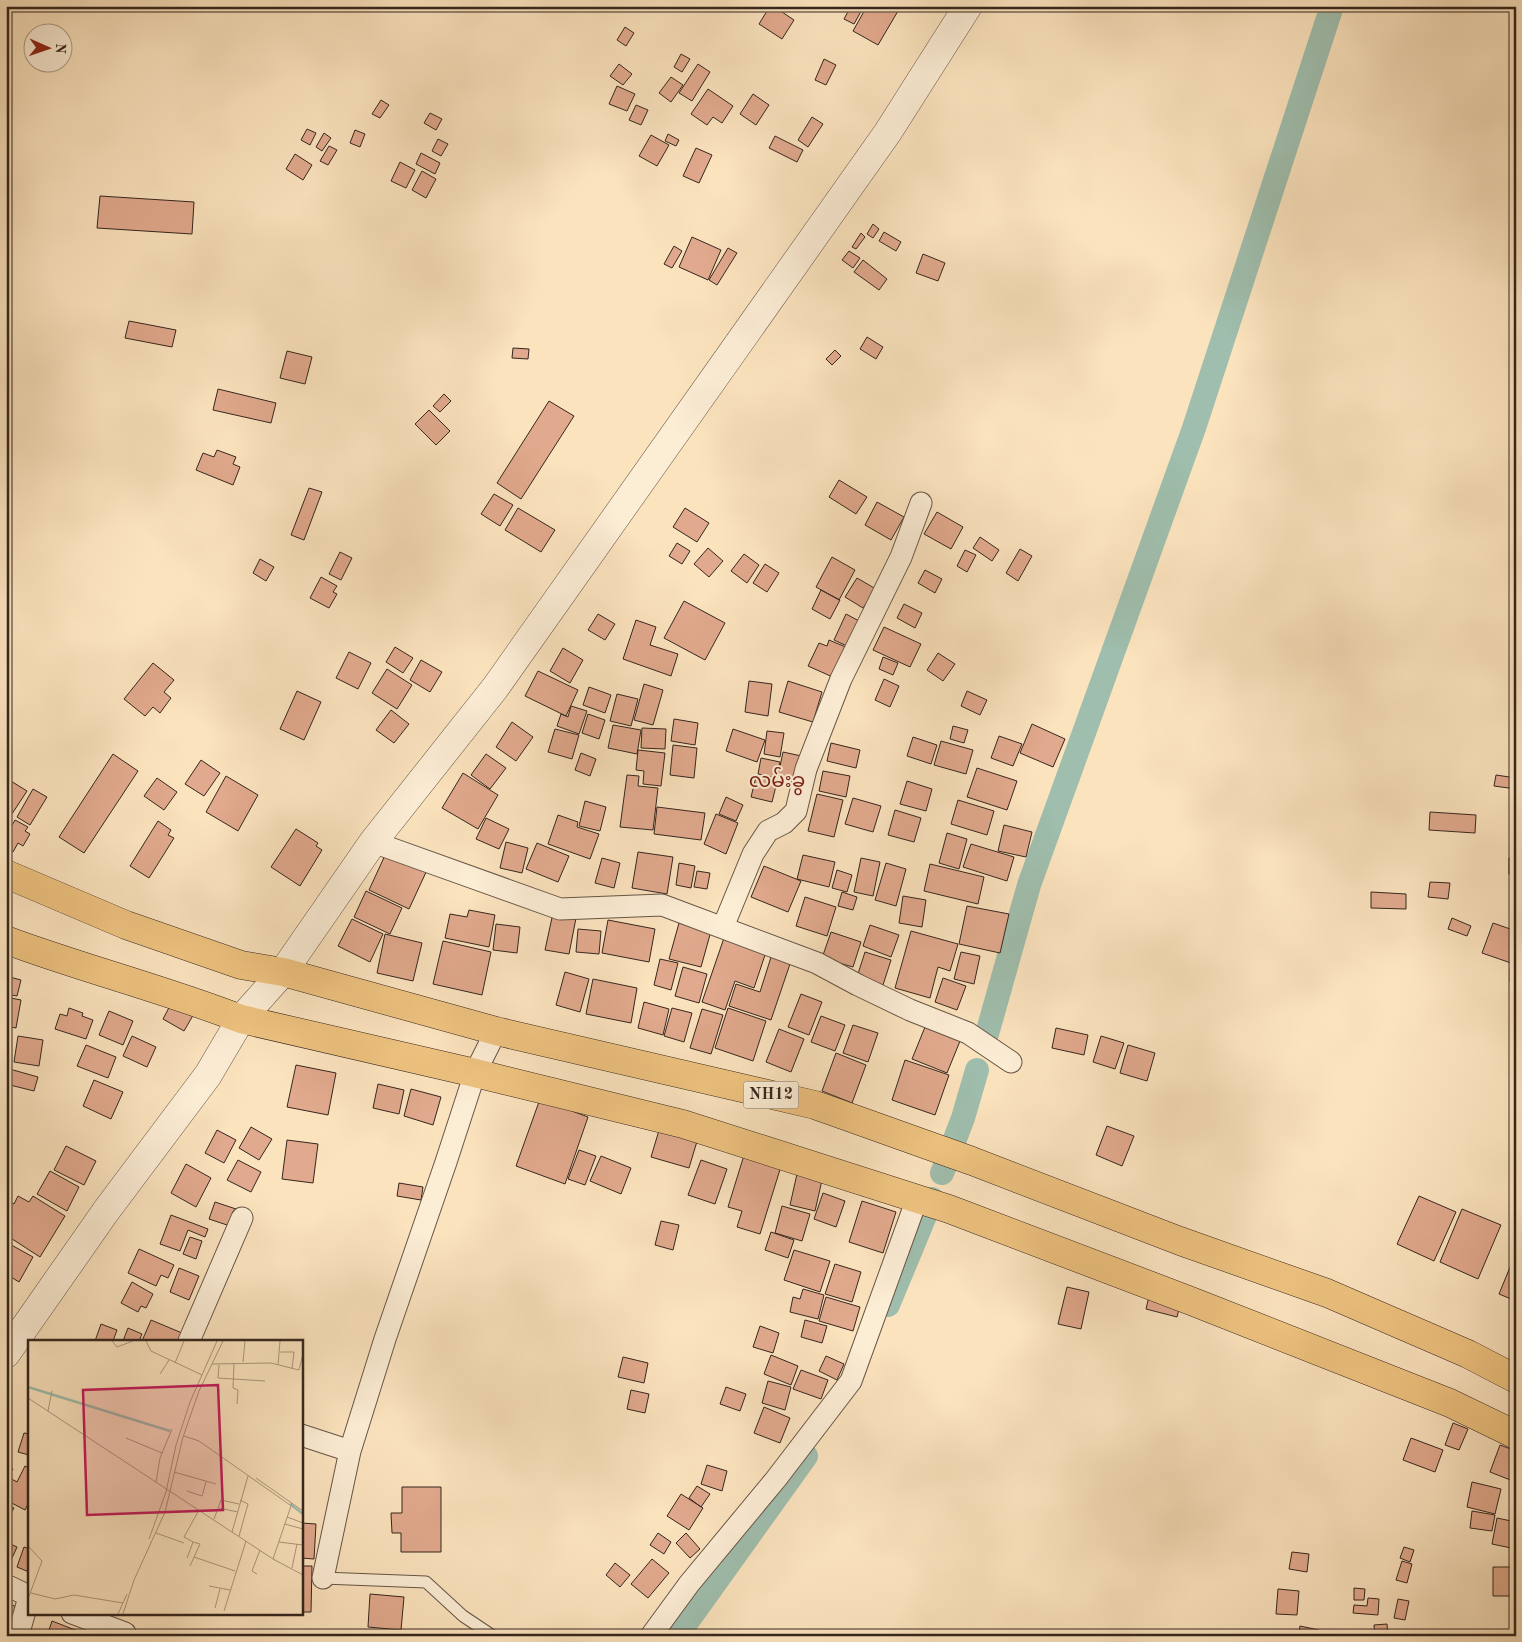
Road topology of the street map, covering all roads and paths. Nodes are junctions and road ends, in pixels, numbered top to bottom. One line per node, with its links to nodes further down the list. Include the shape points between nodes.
1 (968, 6): 3 (street, via 883,140 501,680)
2 (922, 503): 5 (street, via 902,557 841,679 806,769 796,811 784,823 768,831 753,854)
3 (374, 842): 5 (street, via 560,909 662,905); 7 (street)
4 (6, 874): 7 (highway, NH12, via 135,928 241,965)
5 (723, 927): 10 (street, via 817,963 968,1034)
6 (6, 940): 8 (highway)
7 (284, 972): 8 (street); 9 (highway, NH12)
8 (241, 1018): 11 (highway); 15 (street, via 208,1074 106,1211)
9 (496, 1030): 11 (street); 16 (highway, NH12, via 815,1105 1327,1293 1468,1354)
10 (1011, 1062)
11 (475, 1073): 12 (highway, via 683,1124); 19 (street)
12 (908, 1195): 18 (highway, via 1163,1290 1450,1403); 28 (street, via 914,1207 851,1381)
13 (242, 1218): 14 (street)
14 (190, 1340)
15 (6, 1354)
16 (1516, 1379)
17 (302, 1435): 19 (street)
18 (1516, 1436)
19 (350, 1451): 20 (street)
20 (323, 1578): 27 (lane, via 426,1582 463,1616)
21 (6, 1585): 22 (street)
22 (28, 1596)
23 (28, 1601): 25 (street)
24 (75, 1614): 26 (street)
25 (18, 1636)
26 (124, 1636)
27 (494, 1636)
28 (651, 1636)

